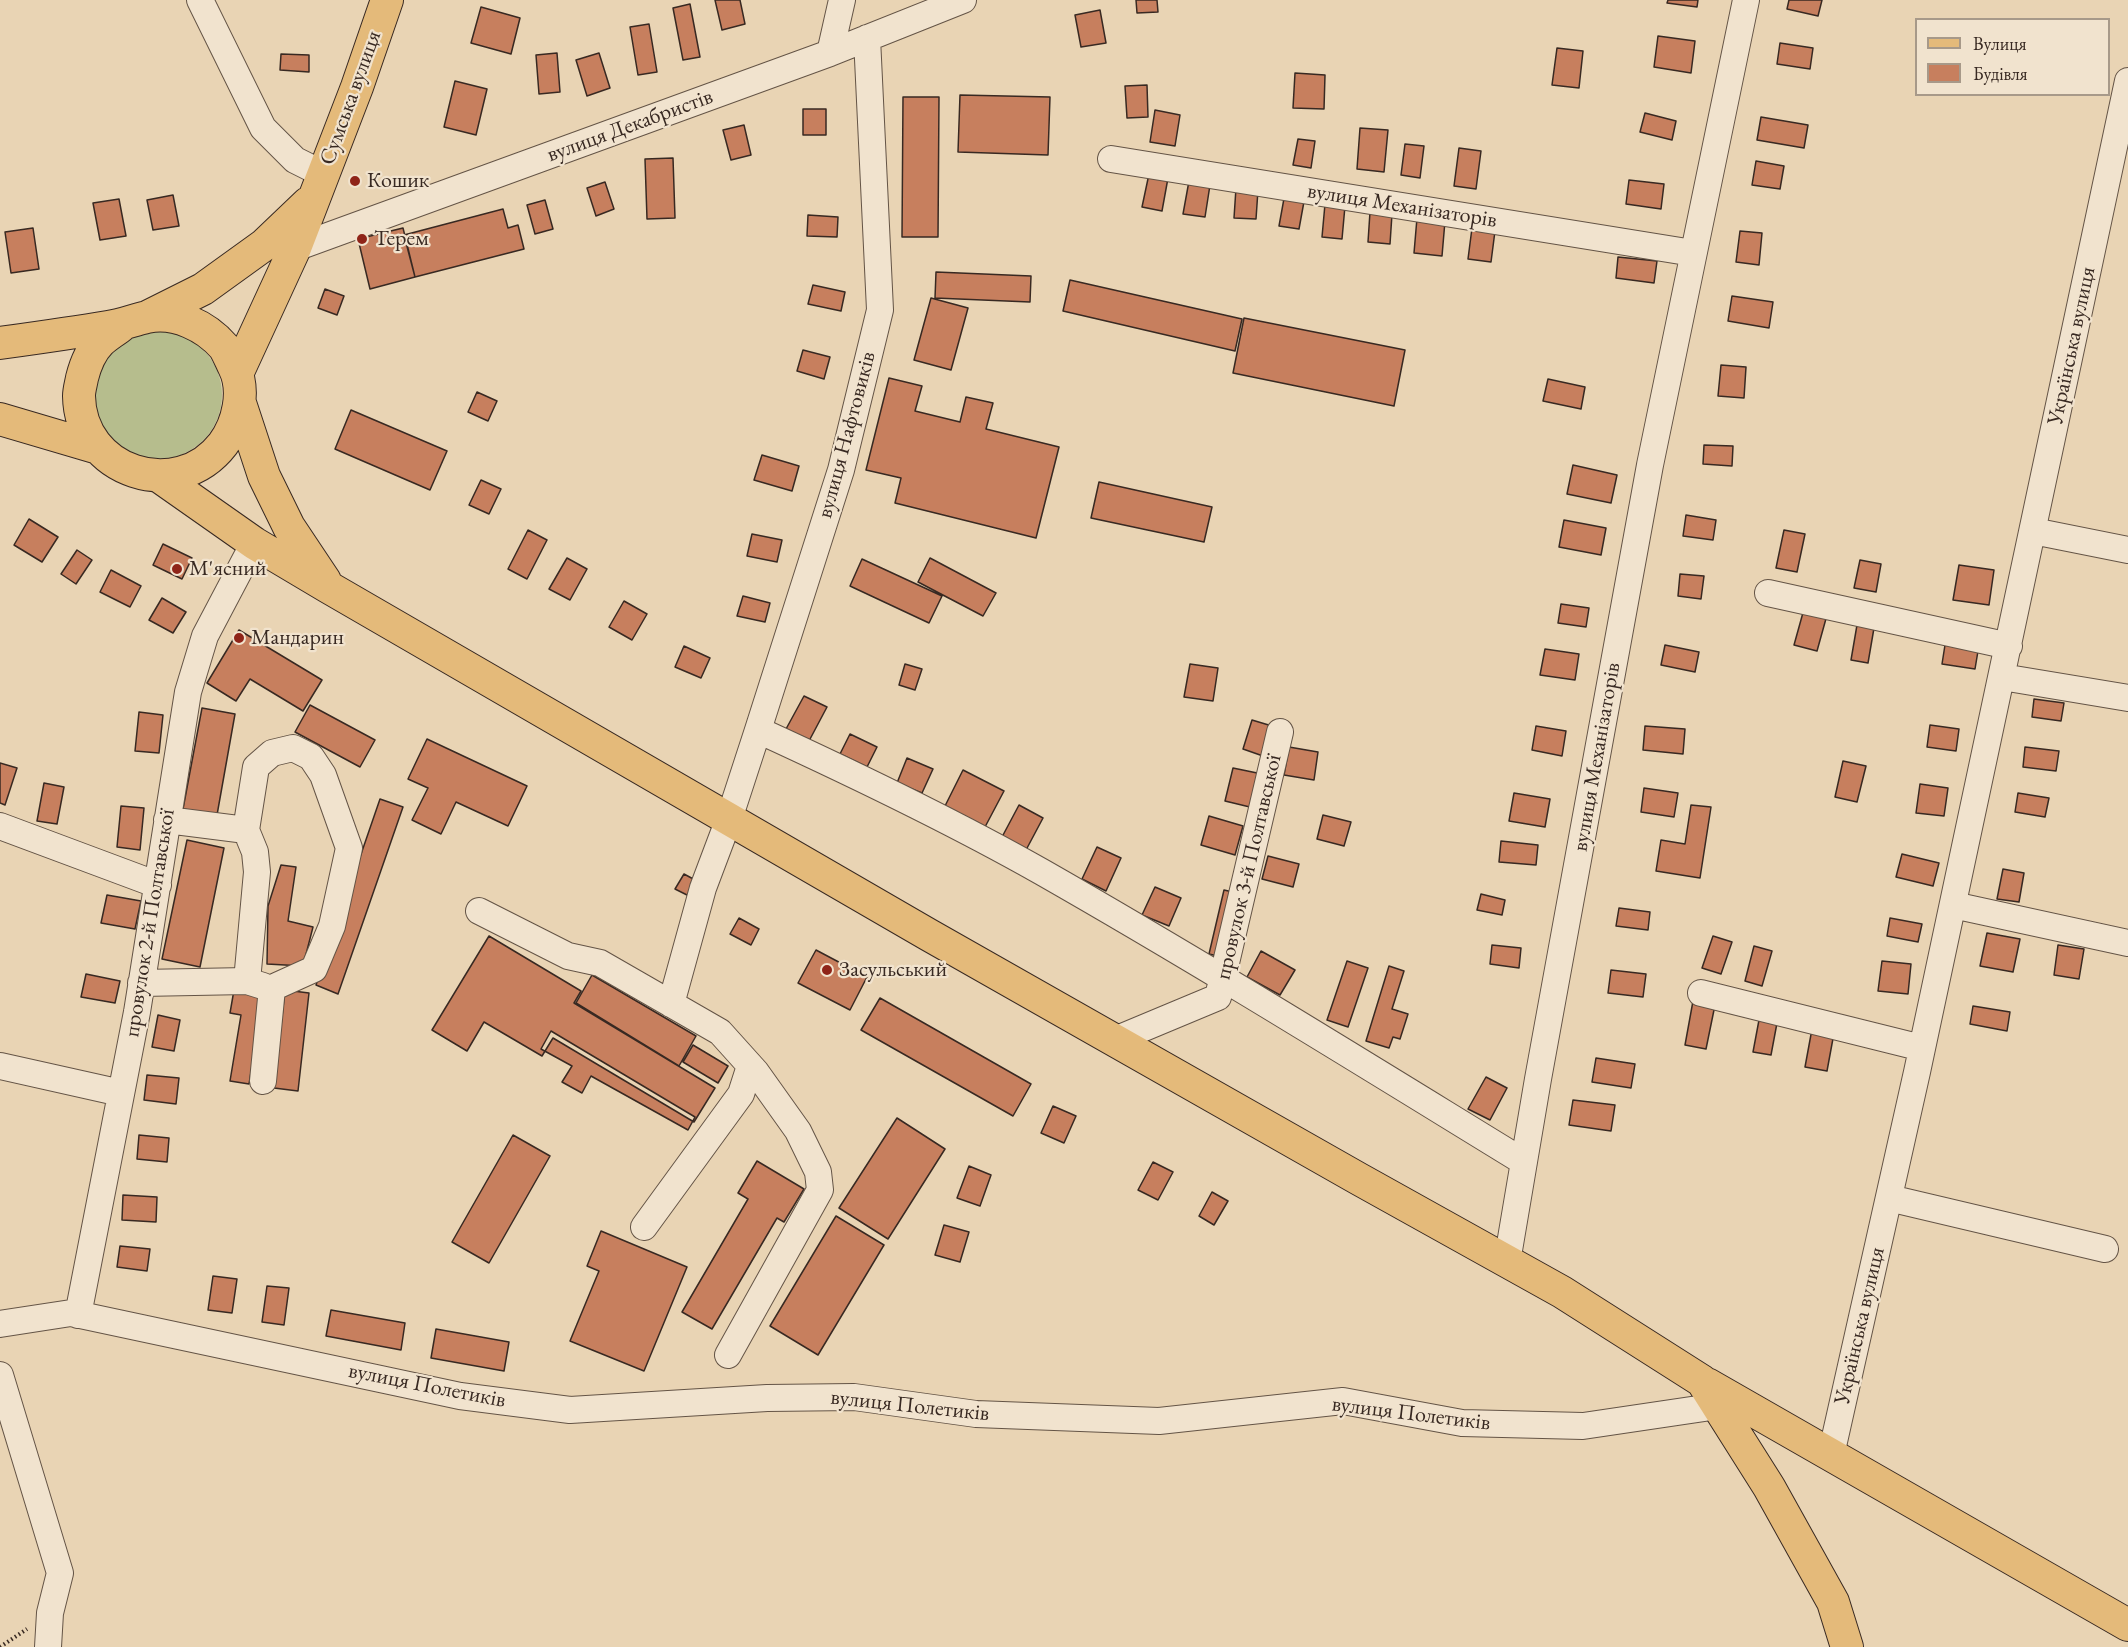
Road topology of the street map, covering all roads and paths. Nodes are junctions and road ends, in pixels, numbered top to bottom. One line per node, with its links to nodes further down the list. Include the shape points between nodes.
1 (200, 0): 11 (street, via 263,128)
2 (387, 0): 11 (main road, Сумська вулиця)
3 (842, 0): 7 (street)
4 (963, 0): 6 (street, вулиця Декабристів)
5 (1746, 0): 13 (street, вулиця Механізаторів)
6 (867, 38): 7 (street, вулиця Декабристів); 28 (street, вулиця Нафтовиків, via 880,310 841,470)
7 (830, 53): 12 (street, вулиця Декабристів)
8 (2128, 81): 10 (street, Українська вулиця)
9 (1111, 159): 13 (street, вулиця Механізаторів)
10 (2119, 163): 20 (street, Українська вулиця)
11 (319, 185): 12 (main road, Сумська вулиця); 14 (main road, via 255,252 204,289)
12 (295, 248): 16 (main road, Сумська вулиця)
13 (1694, 253): 50 (street, вулиця Механізаторів, via 1647,477)
14 (135, 321): 15 (main road); 16 (main road, via 177,317 204,329 224,348); 18 (main road, via 99,343 84,368 79,396 84,423)
15 (0, 344)
16 (238, 388): 19 (main road, via 232,432 214,455 189,471); 23 (main road, via 264,476 289,527)
17 (0, 419): 18 (main road)
18 (98, 448): 19 (main road, via 126,469)
19 (160, 477): 21 (main road)
20 (2033, 531): 22 (street); 25 (street, Українська вулиця)
21 (254, 543): 23 (main road); 31 (street, провулок 2-й Полтавської, via 205,636 188,692)
22 (2128, 550)
23 (328, 587): 30 (main road)
24 (1768, 593): 25 (street)
25 (2009, 646): 26 (street, Українська вулиця)
26 (2002, 676): 27 (street); 35 (street, Українська вулиця)
27 (2128, 698)
28 (758, 730): 30 (street, вулиця Нафтовиків); 38 (street, via 860,777 1040,871)
29 (1280, 732): 38 (street, провулок 3-й Полтавської)
30 (729, 819): 43 (street, вулиця Нафтовиків, via 703,888); 44 (main road)
31 (167, 820): 33 (street); 34 (street, провулок 2-й Полтавської)
32 (0, 826): 34 (street)
33 (246, 830): 39 (street, via 255,852 257,872); 41 (street, via 256,767 272,753 293,748 311,757 322,775 349,848 332,926 314,969)
34 (158, 885): 40 (street, провулок 2-й Полтавської)
35 (1953, 905): 37 (street); 45 (street, Українська вулиця)
36 (479, 911): 43 (street, via 568,956 600,963)
37 (2128, 943)
38 (1223, 977): 44 (street, провулок 3-й Полтавської, via 1218,997); 50 (street)
39 (247, 981): 40 (street); 41 (street)
40 (141, 983): 49 (street, провулок 2-й Полтавської)
41 (272, 988): 48 (street)
42 (1701, 993): 45 (street)
43 (670, 1004): 46 (street, via 720,1032)
44 (1114, 1040): 54 (main road)
45 (1922, 1048): 51 (street, Українська вулиця)
46 (750, 1065): 52 (street, via 741,1094); 57 (street, via 798,1131 818,1172 820,1190)
47 (0, 1066): 49 (street)
48 (263, 1081)
49 (121, 1093): 55 (street, провулок 2-й Полтавської)
50 (1524, 1162): 54 (street, вулиця Механізаторів)
51 (1889, 1198): 53 (street); 60 (street, Українська вулиця)
52 (644, 1227)
53 (2104, 1249)
54 (1507, 1262): 59 (main road, via 1562,1292)
55 (78, 1315): 56 (street, вулиця Полетиків); 59 (street, вулиця Полетиків, via 460,1396 570,1410 854,1397 976,1414 1159,1420 1343,1401 1462,1424 1583,1426)
56 (0, 1324)
57 (728, 1355)
58 (0, 1375): 62 (street, via 60,1573 50,1613)
59 (1710, 1394): 60 (main road); 63 (main road, via 1769,1486 1833,1602)
60 (1831, 1455): 61 (main road)
61 (2128, 1625)
62 (48, 1647)
63 (1847, 1647)

